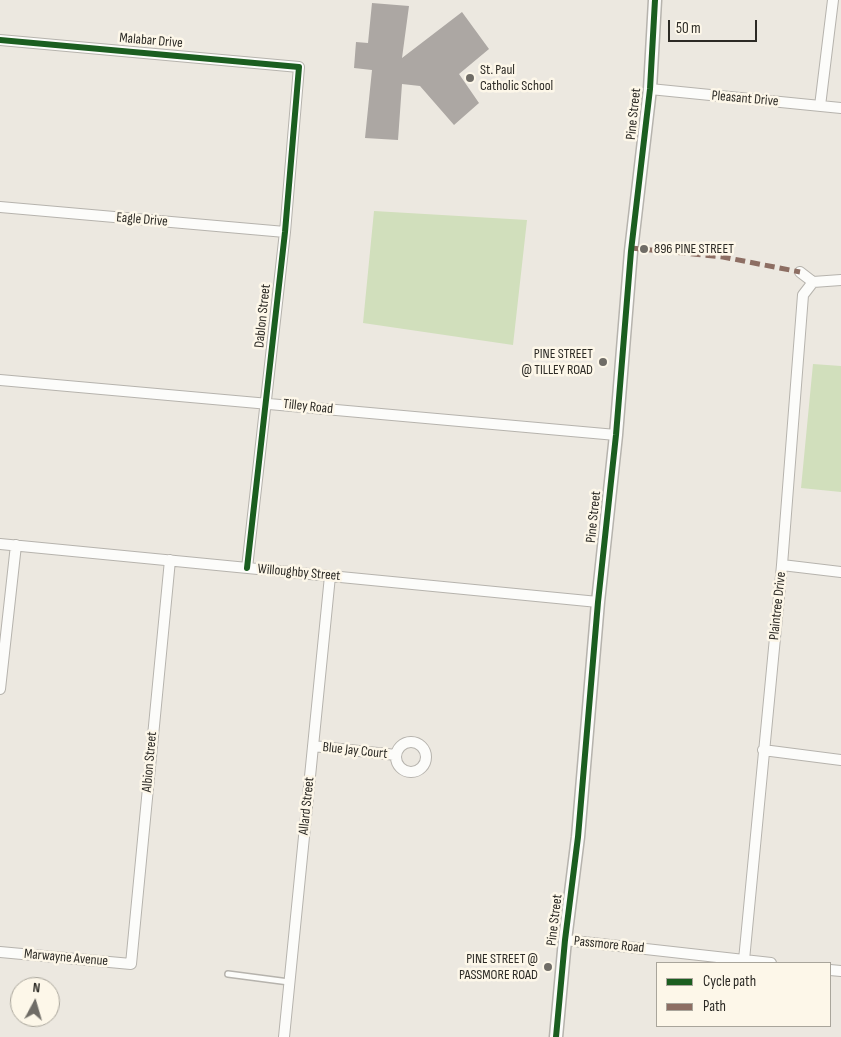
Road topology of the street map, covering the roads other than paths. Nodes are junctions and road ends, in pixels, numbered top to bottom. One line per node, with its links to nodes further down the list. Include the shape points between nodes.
1 (655, 0): 5 (street, Pine Street)
2 (833, 0): 6 (street)
3 (0, 40): 4 (street, Malabar Drive)
4 (300, 67): 9 (street, Dablon Street)
5 (650, 90): 6 (street, Pleasant Drive); 15 (street, Pine Street, via 631,251)
6 (820, 106): 7 (street, Pleasant Drive)
7 (841, 108)
8 (0, 207): 9 (street, Eagle Drive)
9 (285, 232): 14 (street, Dablon Street)
10 (800, 272): 12 (street)
11 (841, 280): 12 (street)
12 (813, 282): 19 (street, Plaintree Drive, via 802,295)
13 (0, 380): 14 (street, Tilley Road)
14 (266, 403): 15 (street, Tilley Road); 20 (street, Dablon Street)
15 (616, 435): 23 (street, Pine Street)
16 (0, 544): 17 (street, Willoughby Street)
17 (16, 546): 18 (street, Willoughby Street); 24 (street)
18 (170, 560): 20 (street, Willoughby Street); 33 (street, Albion Street)
19 (782, 565): 21 (street); 26 (street, Plaintree Drive)
20 (247, 568): 22 (street, Willoughby Street)
21 (841, 572)
22 (330, 576): 23 (street, Willoughby Street); 25 (street, Allard Street)
23 (598, 602): 29 (street, Pine Street, via 578,837)
24 (0, 689)
25 (313, 746): 27 (street, Blue Jay Court); 35 (street, Allard Street)
26 (764, 750): 28 (street); 31 (street, Plaintree Drive)
27 (396, 755)
28 (841, 760)
29 (565, 940): 31 (street, Passmore Road); 37 (street, Pine Street)
30 (0, 952): 33 (street, Marwayne Avenue)
31 (744, 960): 32 (street, Passmore Road)
32 (762, 962)
33 (131, 964)
34 (228, 974): 35 (lane)
35 (289, 982): 36 (street, Allard Street)
36 (284, 1037)
37 (556, 1037)

